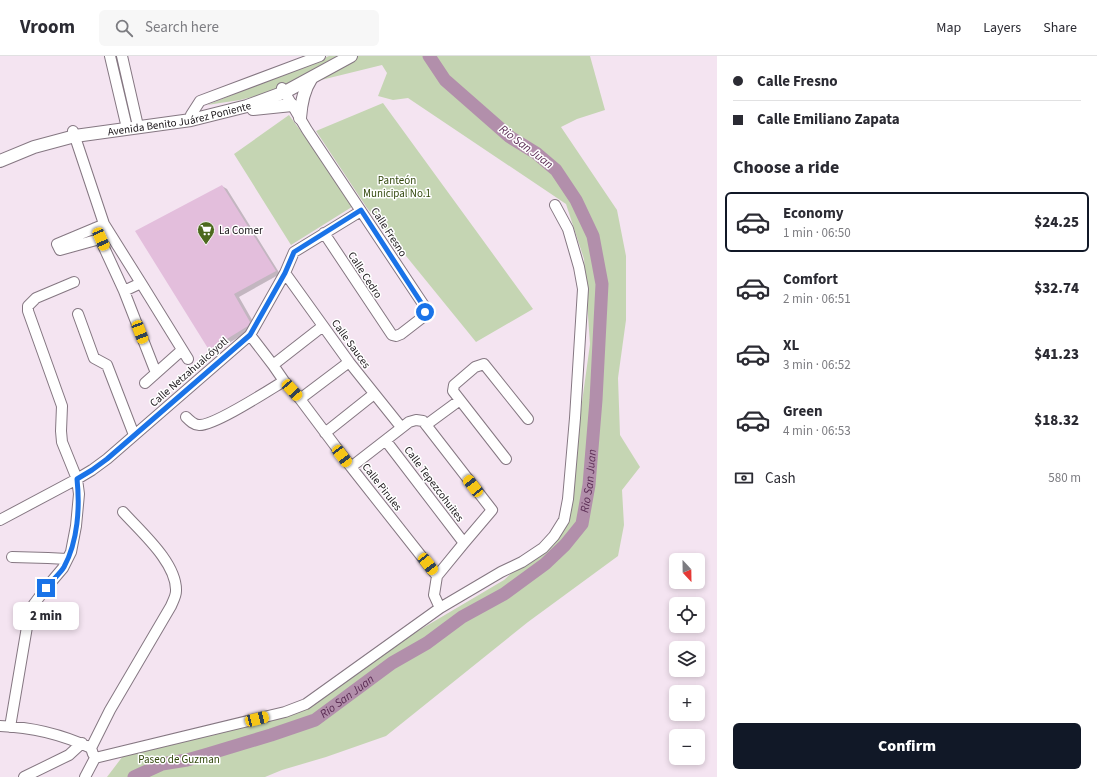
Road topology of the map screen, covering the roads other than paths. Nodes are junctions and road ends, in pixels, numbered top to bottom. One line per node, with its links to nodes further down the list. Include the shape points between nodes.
1 (110, 56): 12 (street)
2 (122, 56): 12 (street)
3 (320, 56): 10 (street, via 200,101)
4 (342, 56): 7 (main road, Avenida Benito Juárez Poniente)
5 (351, 56): 6 (main road, Avenida Benito Juárez Poniente)
6 (311, 79): 7 (main road, Avenida Benito Juárez Poniente); 11 (main road, via 301,101)
7 (284, 90): 8 (street, Calle Fresno); 9 (main road, Avenida Benito Juárez Poniente); 10 (main road, Avenida Benito Juárez Poniente)
8 (292, 105): 9 (main road); 11 (street, Calle Fresno)
9 (236, 108): 10 (main road, Avenida Benito Juárez Poniente)
10 (191, 117): 12 (main road, Avenida Benito Juárez Poniente)
11 (300, 118): 17 (street, Calle Fresno)
12 (132, 124): 13 (main road, Avenida Benito Juárez Poniente)
13 (74, 133): 14 (main road, Avenida Benito Juárez Poniente, via 32,141); 15 (main road, Avenida Benito Juárez Poniente); 18 (street)
14 (0, 155)
15 (0, 161)
16 (555, 205): 55 (street, via 568,229 583,289 575,418 564,520 543,548)
17 (361, 210): 19 (street, Calle Netzahualcóyotl); 27 (street, Calle Fresno, via 424,307 423,317 401,334 392,335)
18 (99, 226): 20 (street); 20 (street, via 57,244 60,250)
19 (324, 233): 21 (street, Calle Netzahualcóyotl, via 294,252); 27 (street, Calle Cedro)
20 (106, 237): 23 (street); 24 (street)
21 (285, 273): 26 (street, Calle Sauces); 28 (street, Calle Netzahualcóyotl)
22 (74, 282): 48 (street, via 36,298 28,306 28,311 62,406 62,442)
23 (141, 283): 24 (street); 29 (street)
24 (124, 291): 33 (street)
25 (78, 314): 44 (street, via 94,358 107,365)
26 (323, 326): 31 (street, Calle Sauces); 32 (street)
27 (387, 329)
28 (250, 335): 32 (street, Calle Pirules); 44 (street, Calle Netzahualcóyotl)
29 (182, 350): 30 (street); 33 (street)
30 (188, 359)
31 (349, 362): 36 (street, Calle Sauces); 37 (street)
32 (273, 365): 34 (street, Calle Pirules)
33 (156, 373): 35 (street)
34 (284, 381): 37 (street, Calle Pirules); 39 (street, via 207,424 198,426)
35 (145, 383)
36 (374, 394): 42 (street, Calle Sauces); 43 (street)
37 (300, 400): 43 (street, Calle Pirules)
38 (460, 400): 40 (street, via 453,392 454,385 475,367 484,364); 41 (street); 46 (street)
39 (186, 418)
40 (528, 419)
41 (424, 423): 42 (street, via 416,420); 51 (street, via 492,510)
42 (401, 428): 45 (street)
43 (325, 433): 47 (street, Calle Pirules)
44 (134, 435): 48 (street, Calle Netzahualcóyotl)
45 (386, 441): 47 (street); 51 (street, Calle Tepezcohuites)
46 (506, 459)
47 (351, 467): 54 (street, Calle Pirules)
48 (77, 479): 50 (street, Calle Netzahualcóyotl); 53 (street, via 79,494 76,526)
49 (123, 512): 57 (street, via 164,558 175,577 176,593 171,606 110,710)
50 (0, 520)
51 (464, 543): 54 (street)
52 (12, 557): 53 (street)
53 (67, 560): 56 (street, via 34,604 29,615)
54 (437, 576): 55 (street, via 434,595)
55 (440, 608): 58 (street, via 306,704 285,712)
56 (5, 726): 57 (street, via 56,734)
57 (86, 746): 58 (street); 59 (street)
58 (95, 758): 60 (street)
59 (24, 777)
60 (85, 777)

